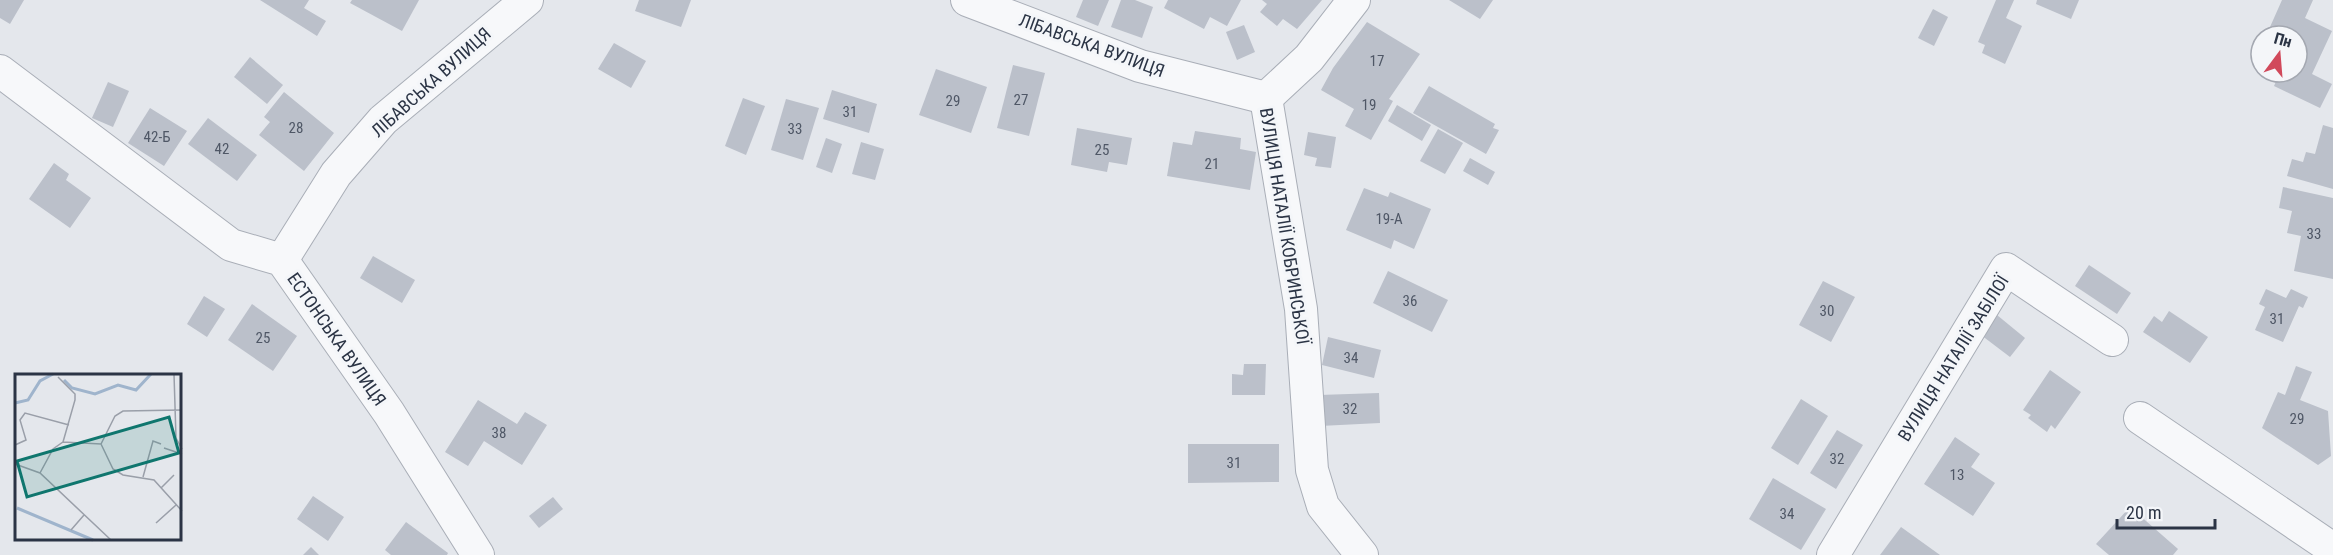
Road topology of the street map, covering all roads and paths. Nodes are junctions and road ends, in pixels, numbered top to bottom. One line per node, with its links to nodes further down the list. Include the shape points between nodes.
1 (527, 0): 6 (street, ЛІБАВСЬКА ВУЛИЦЯ, via 383,120 336,174)
2 (967, 0): 5 (street, ЛІБАВСЬКА ВУЛИЦЯ, via 1140,66)
3 (1354, 0): 5 (street, via 1309,58)
4 (0, 71): 6 (street, ЕСТОНСЬКА ВУЛИЦЯ, via 231,246)
5 (1266, 98): 11 (street, ВУЛИЦЯ НАТАЛІЇ КОБРИНСЬКОЇ, via 1301,309 1312,470 1323,506)
6 (282, 260): 10 (street, ЕСТОНСЬКА ВУЛИЦЯ, via 388,413)
7 (2112, 340): 12 (street, ВУЛИЦЯ НАТАЛІЇ ЗАБІЛОЇ, via 2006,269)
8 (2140, 418): 9 (street)
9 (2333, 549)
10 (478, 555)
11 (1362, 555)
12 (1833, 555)

